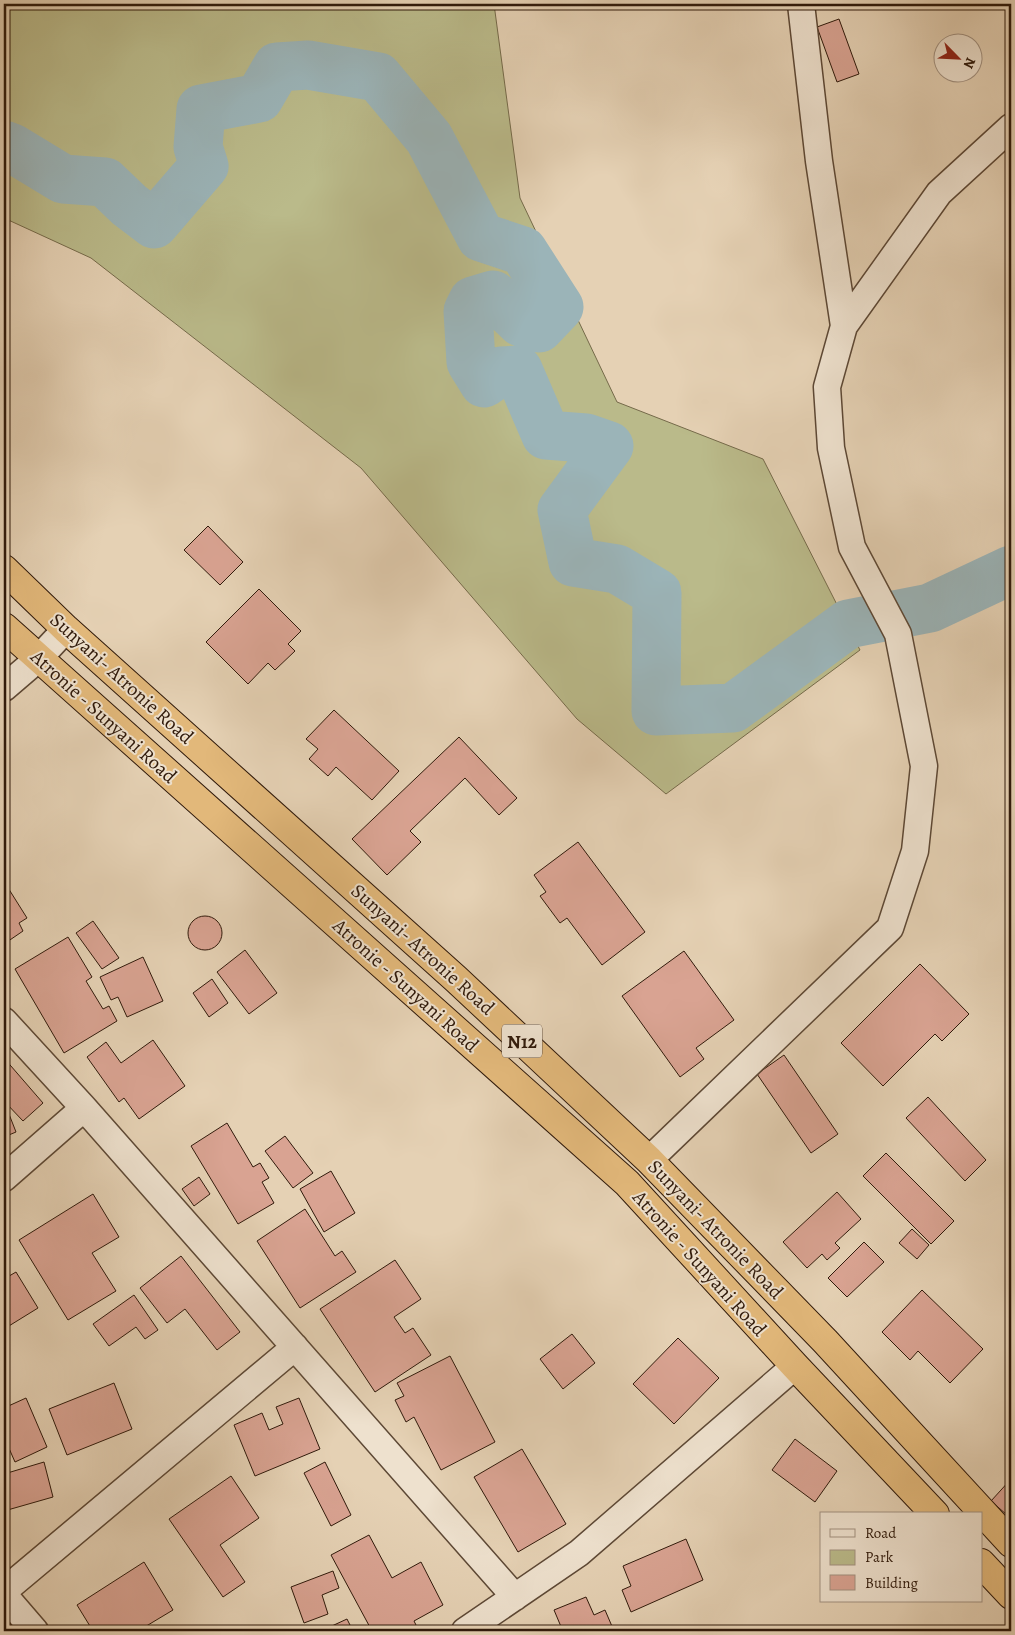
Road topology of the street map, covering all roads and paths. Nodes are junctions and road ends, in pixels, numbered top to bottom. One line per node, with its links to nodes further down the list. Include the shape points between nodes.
1 (801, 4): 3 (street, via 819,161)
2 (1011, 127): 3 (street, via 939,193)
3 (844, 326): 11 (street, via 827,387 831,448 852,547 898,634 924,766 915,851 890,928)
4 (4, 569): 6 (highway, Sunyani- Atronie Road / N12)
5 (4, 627): 7 (highway, Atronie - Sunyani Road / N12)
6 (66, 629): 7 (street); 11 (highway, Sunyani- Atronie Road / N12, via 448,972)
7 (39, 658): 8 (street); 14 (highway, Atronie - Sunyani Road / N12, via 627,1183)
8 (4, 688)
9 (4, 1021): 10 (street)
10 (84, 1108): 12 (street); 13 (street)
11 (649, 1160): 16 (highway, Sunyani- Atronie Road / N12, via 825,1341)
12 (4, 1178)
13 (295, 1347): 18 (street); 21 (street)
14 (795, 1366): 15 (highway, Atronie - Sunyani Road / N12); 21 (street, via 579,1553)
15 (933, 1512)
16 (1011, 1543)
17 (982, 1564): 20 (highway)
18 (4, 1590)
19 (4, 1595): 22 (street)
20 (1011, 1595)
21 (515, 1597): 23 (street)
22 (35, 1631)
23 (465, 1631)

